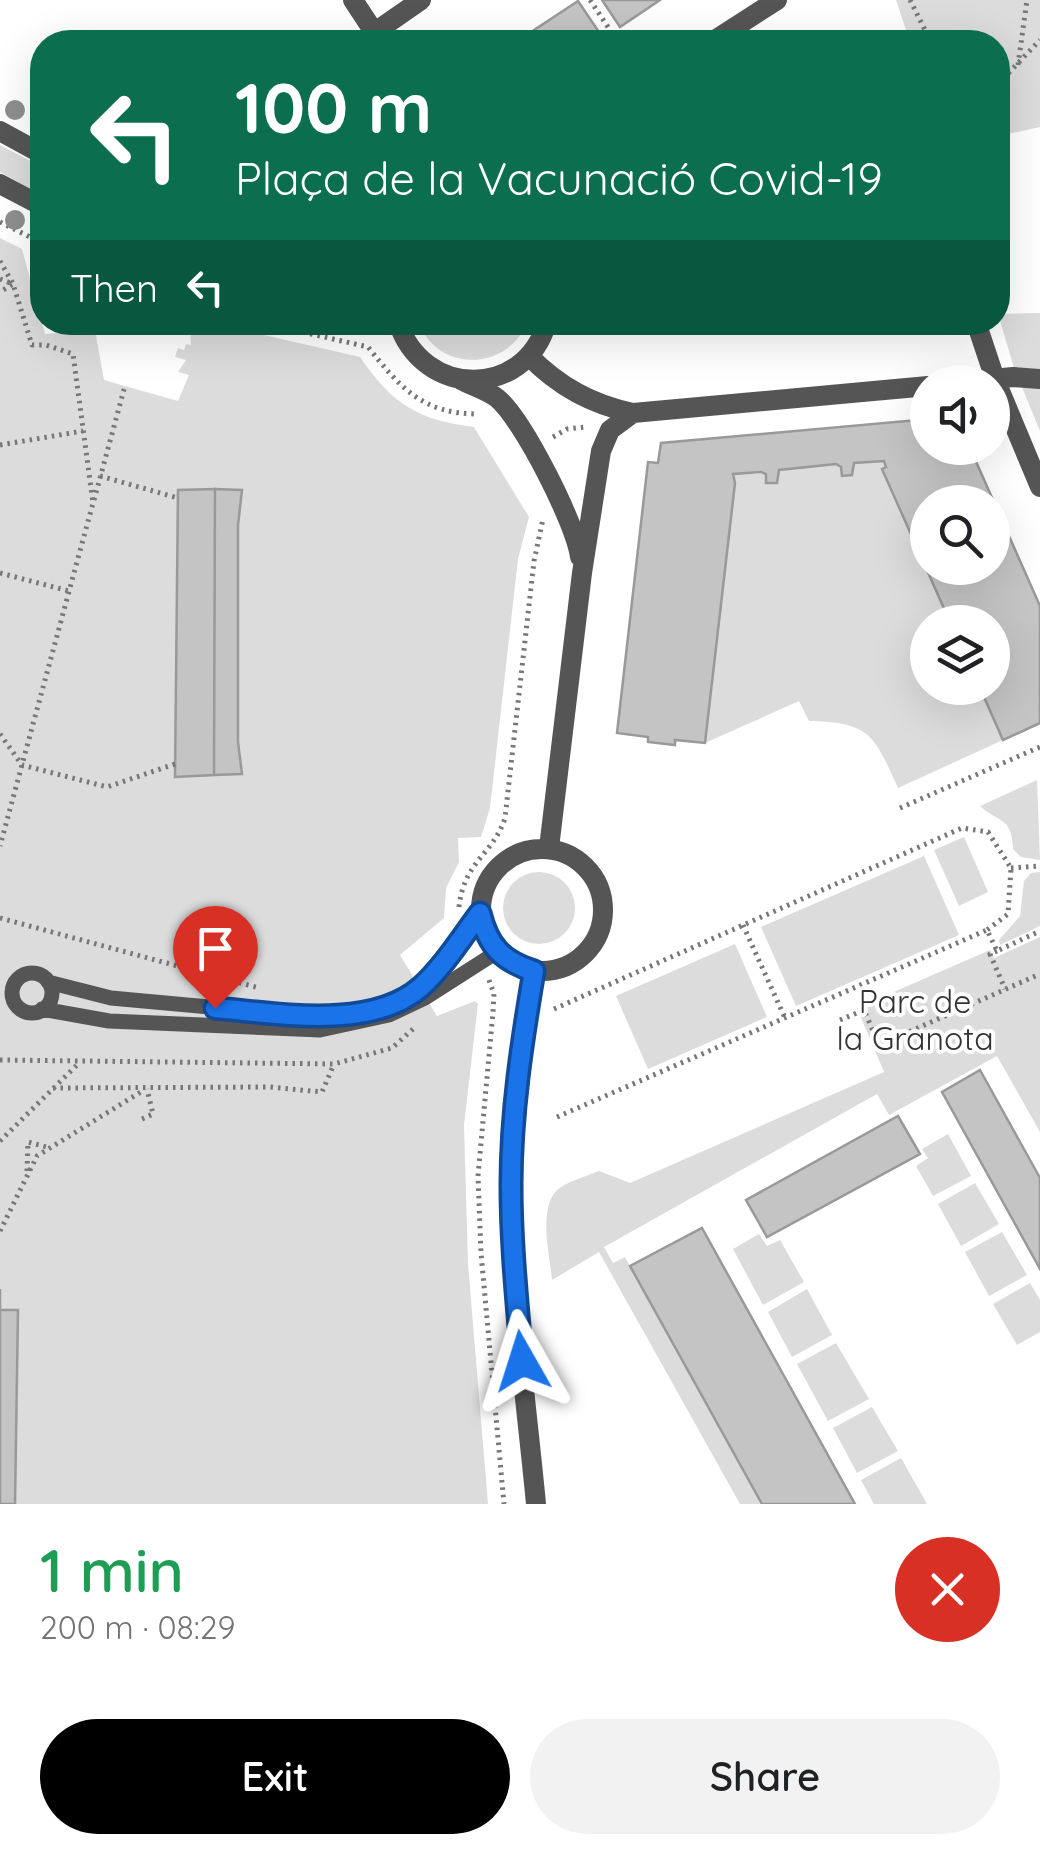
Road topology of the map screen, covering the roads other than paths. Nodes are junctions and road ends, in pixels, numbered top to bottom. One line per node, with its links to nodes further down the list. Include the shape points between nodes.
1 (353, 0): 4 (street)
2 (421, 0): 5 (street)
3 (777, 0): 6 (street)
4 (373, 30)
5 (386, 30)
6 (731, 30)
7 (0, 131): 8 (street)
8 (30, 147)
9 (0, 184): 10 (street)
10 (30, 200)
11 (401, 335): 19 (street, via 418,358)
12 (543, 335): 14 (street)
13 (980, 335): 15 (street)
14 (529, 356): 16 (street); 21 (street, via 577,394)
15 (990, 365)
16 (510, 371): 19 (street); 23 (street)
17 (1010, 379): 18 (street)
18 (1040, 379)
19 (462, 380): 23 (street, via 497,398)
20 (910, 388): 21 (street)
21 (633, 413): 25 (street, via 610,430 601,451)
22 (1010, 415): 24 (street)
23 (516, 424): 25 (street, via 565,506 578,537)
24 (1040, 487)
25 (582, 574): 26 (street)
26 (549, 848): 27 (street, via 508,858 492,873); 29 (street, via 572,856 596,880 603,926 572,964)
27 (480, 913): 28 (street); 30 (lane, via 420,988 384,1007 319,1017 111,998)
28 (496, 952): 29 (street); 31 (lane, via 389,1015 320,1030 109,1021)
29 (534, 971): 32 (street, via 511,1183)
30 (48, 982): 31 (lane, via 50,1000); 31 (lane, via 31,973 12,989 23,1011)
31 (42, 1009)
32 (536, 1504)

